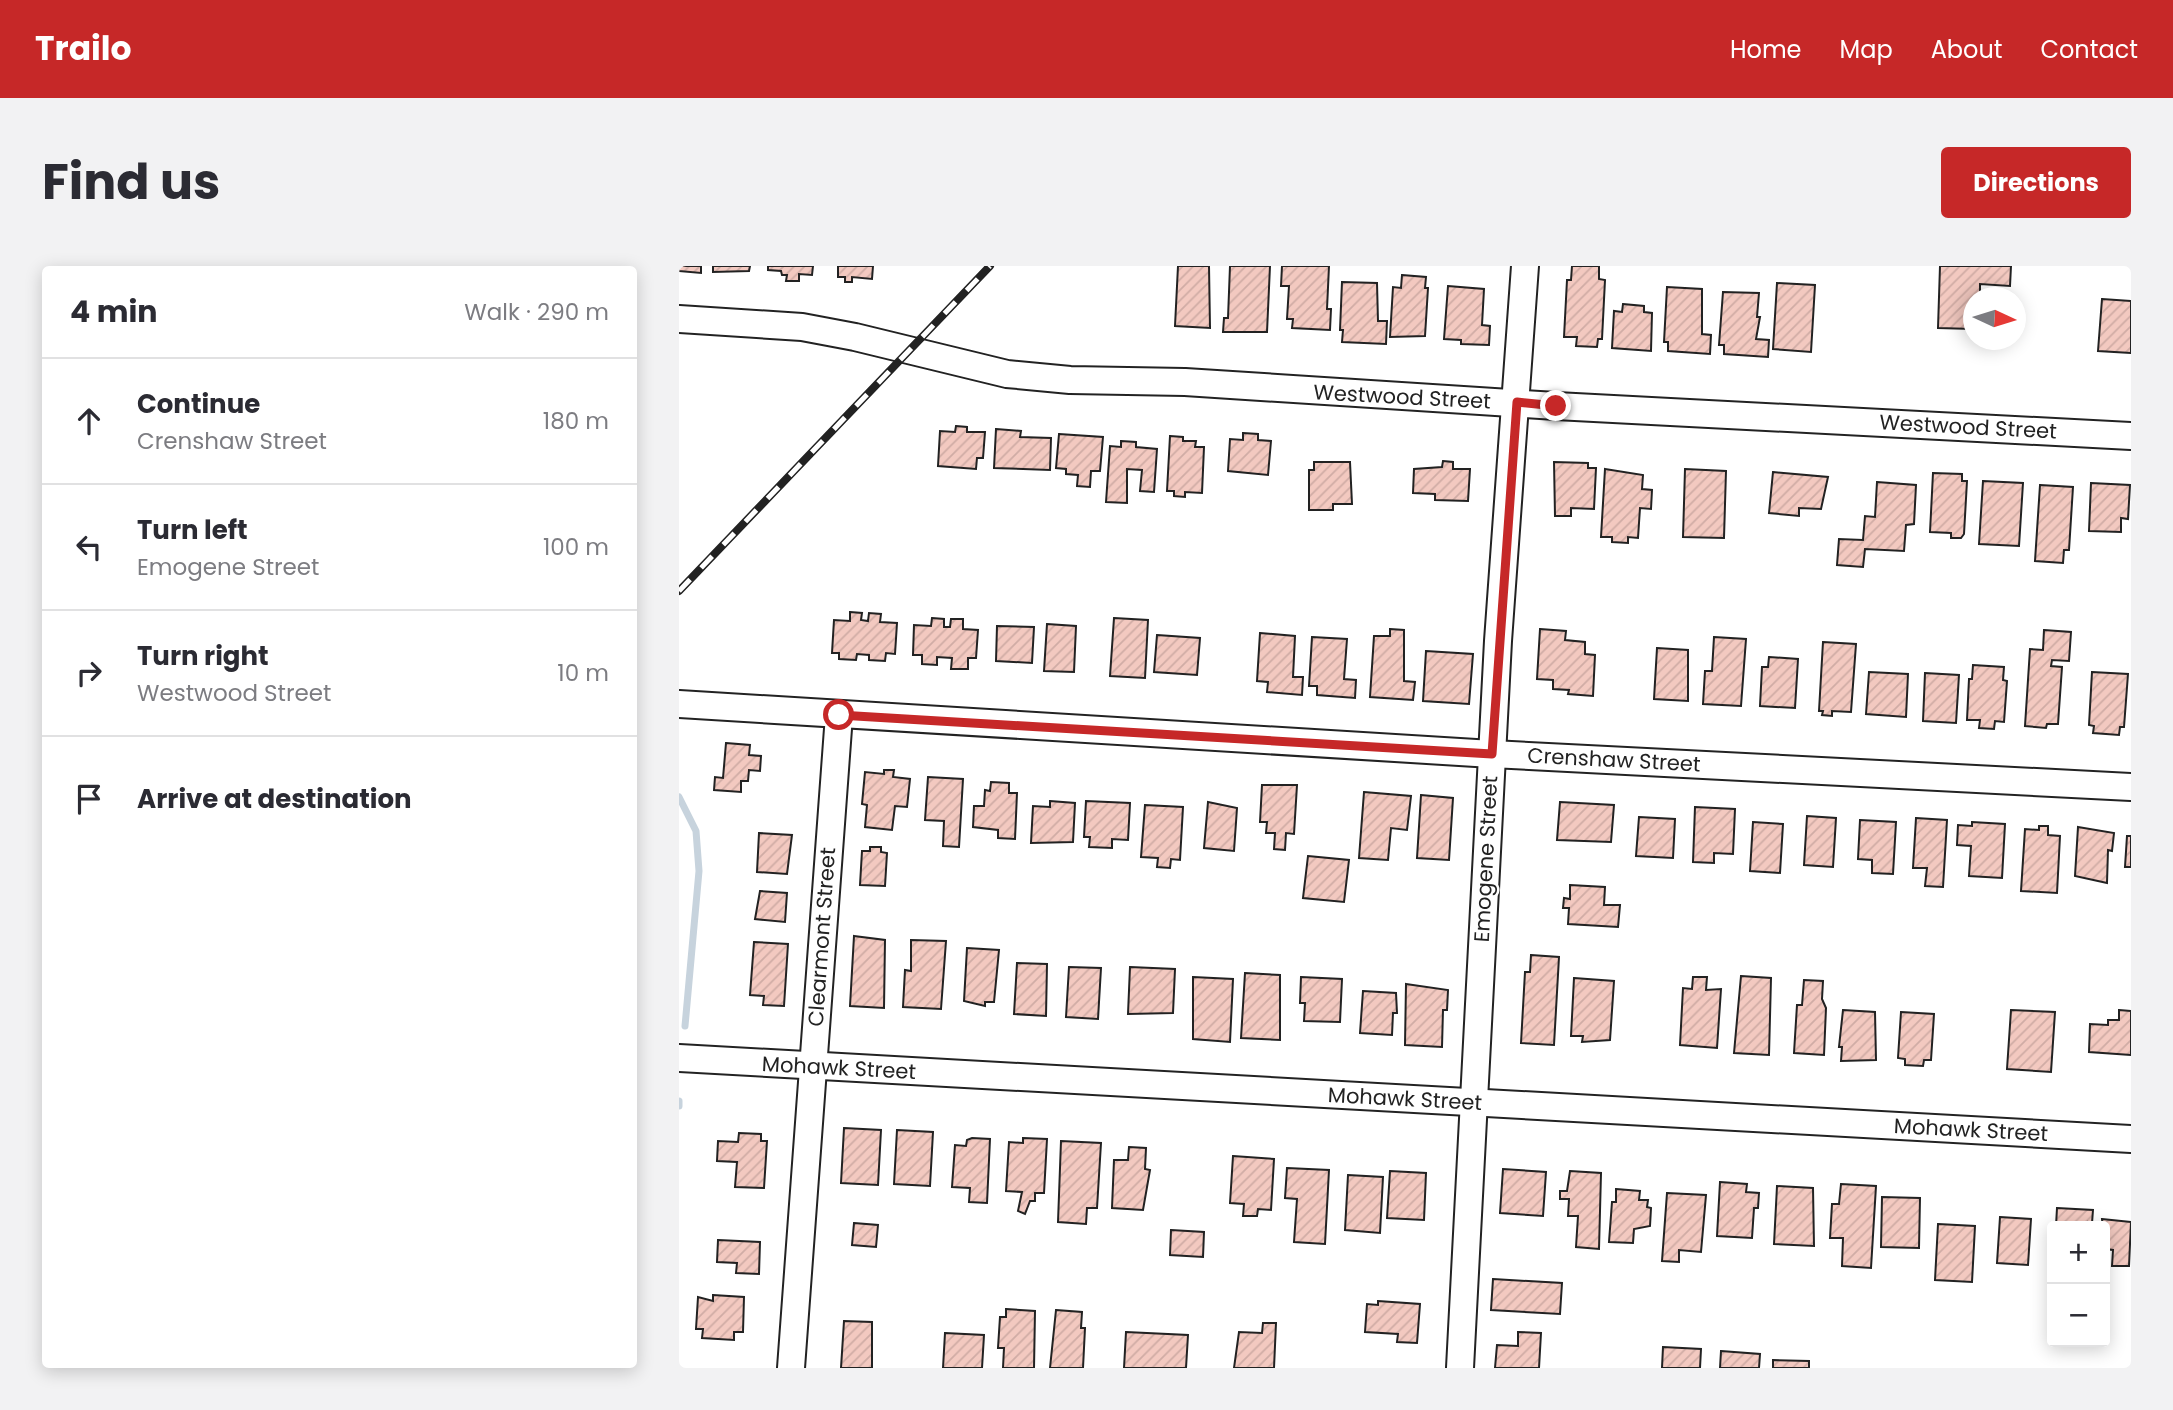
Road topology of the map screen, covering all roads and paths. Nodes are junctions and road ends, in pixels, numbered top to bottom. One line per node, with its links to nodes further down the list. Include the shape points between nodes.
1 (1525, 266): 3 (street, Emogene Street)
2 (679, 319): 3 (street, Westwood Street, via 802,327 1007,374)
3 (1517, 402): 4 (street, Westwood Street); 7 (street, Emogene Street)
4 (2131, 436)
5 (679, 704): 6 (street, Crenshaw Street)
6 (839, 715): 7 (street, Crenshaw Street); 10 (street, Clearmont Street)
7 (1492, 754): 8 (street, Crenshaw Street); 11 (street, Emogene Street)
8 (2131, 787)
9 (679, 1058): 10 (street, Mohawk Street)
10 (812, 1067): 11 (street, Mohawk Street); 13 (street, Clearmont Street)
11 (1474, 1102): 12 (street, Mohawk Street); 14 (street, Emogene Street)
12 (2131, 1139)
13 (791, 1368)
14 (1460, 1368)

